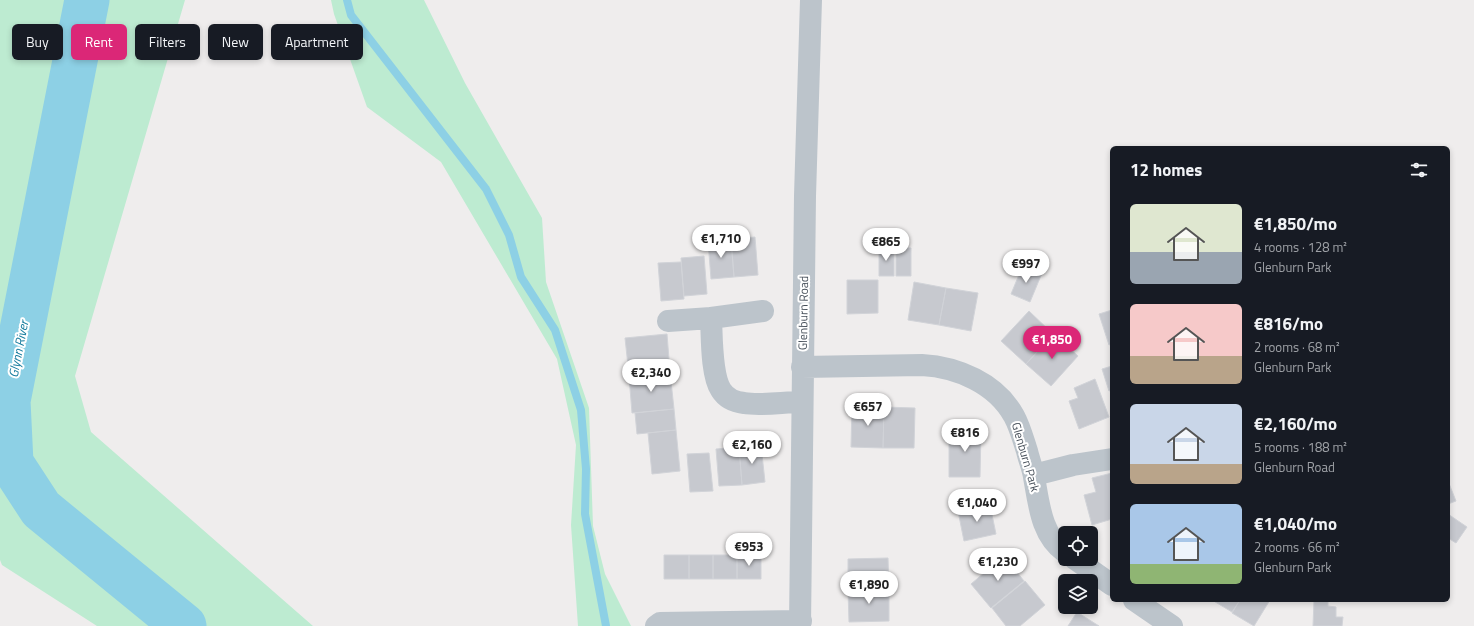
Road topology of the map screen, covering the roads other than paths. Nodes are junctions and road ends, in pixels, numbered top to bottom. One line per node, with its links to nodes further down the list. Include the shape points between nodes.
1 (811, 0): 5 (street, Glenburn Road)
2 (763, 311): 3 (street)
3 (711, 318): 4 (street); 6 (street, via 716,377 724,393 733,400 744,403)
4 (668, 321)
5 (802, 368): 6 (street, Glenburn Road); 8 (street, Glenburn Park, via 922,365 938,366 973,378 1005,402 1014,416)
6 (802, 402): 13 (street, Glenburn Road)
7 (1110, 459): 8 (street)
8 (1034, 474): 9 (street, Glenburn Park, via 1041,515 1048,533)
9 (1058, 545)
10 (1085, 566): 11 (street)
11 (1110, 584)
12 (1137, 602): 15 (street)
13 (800, 624): 14 (street)
14 (656, 626)
15 (1172, 626)

